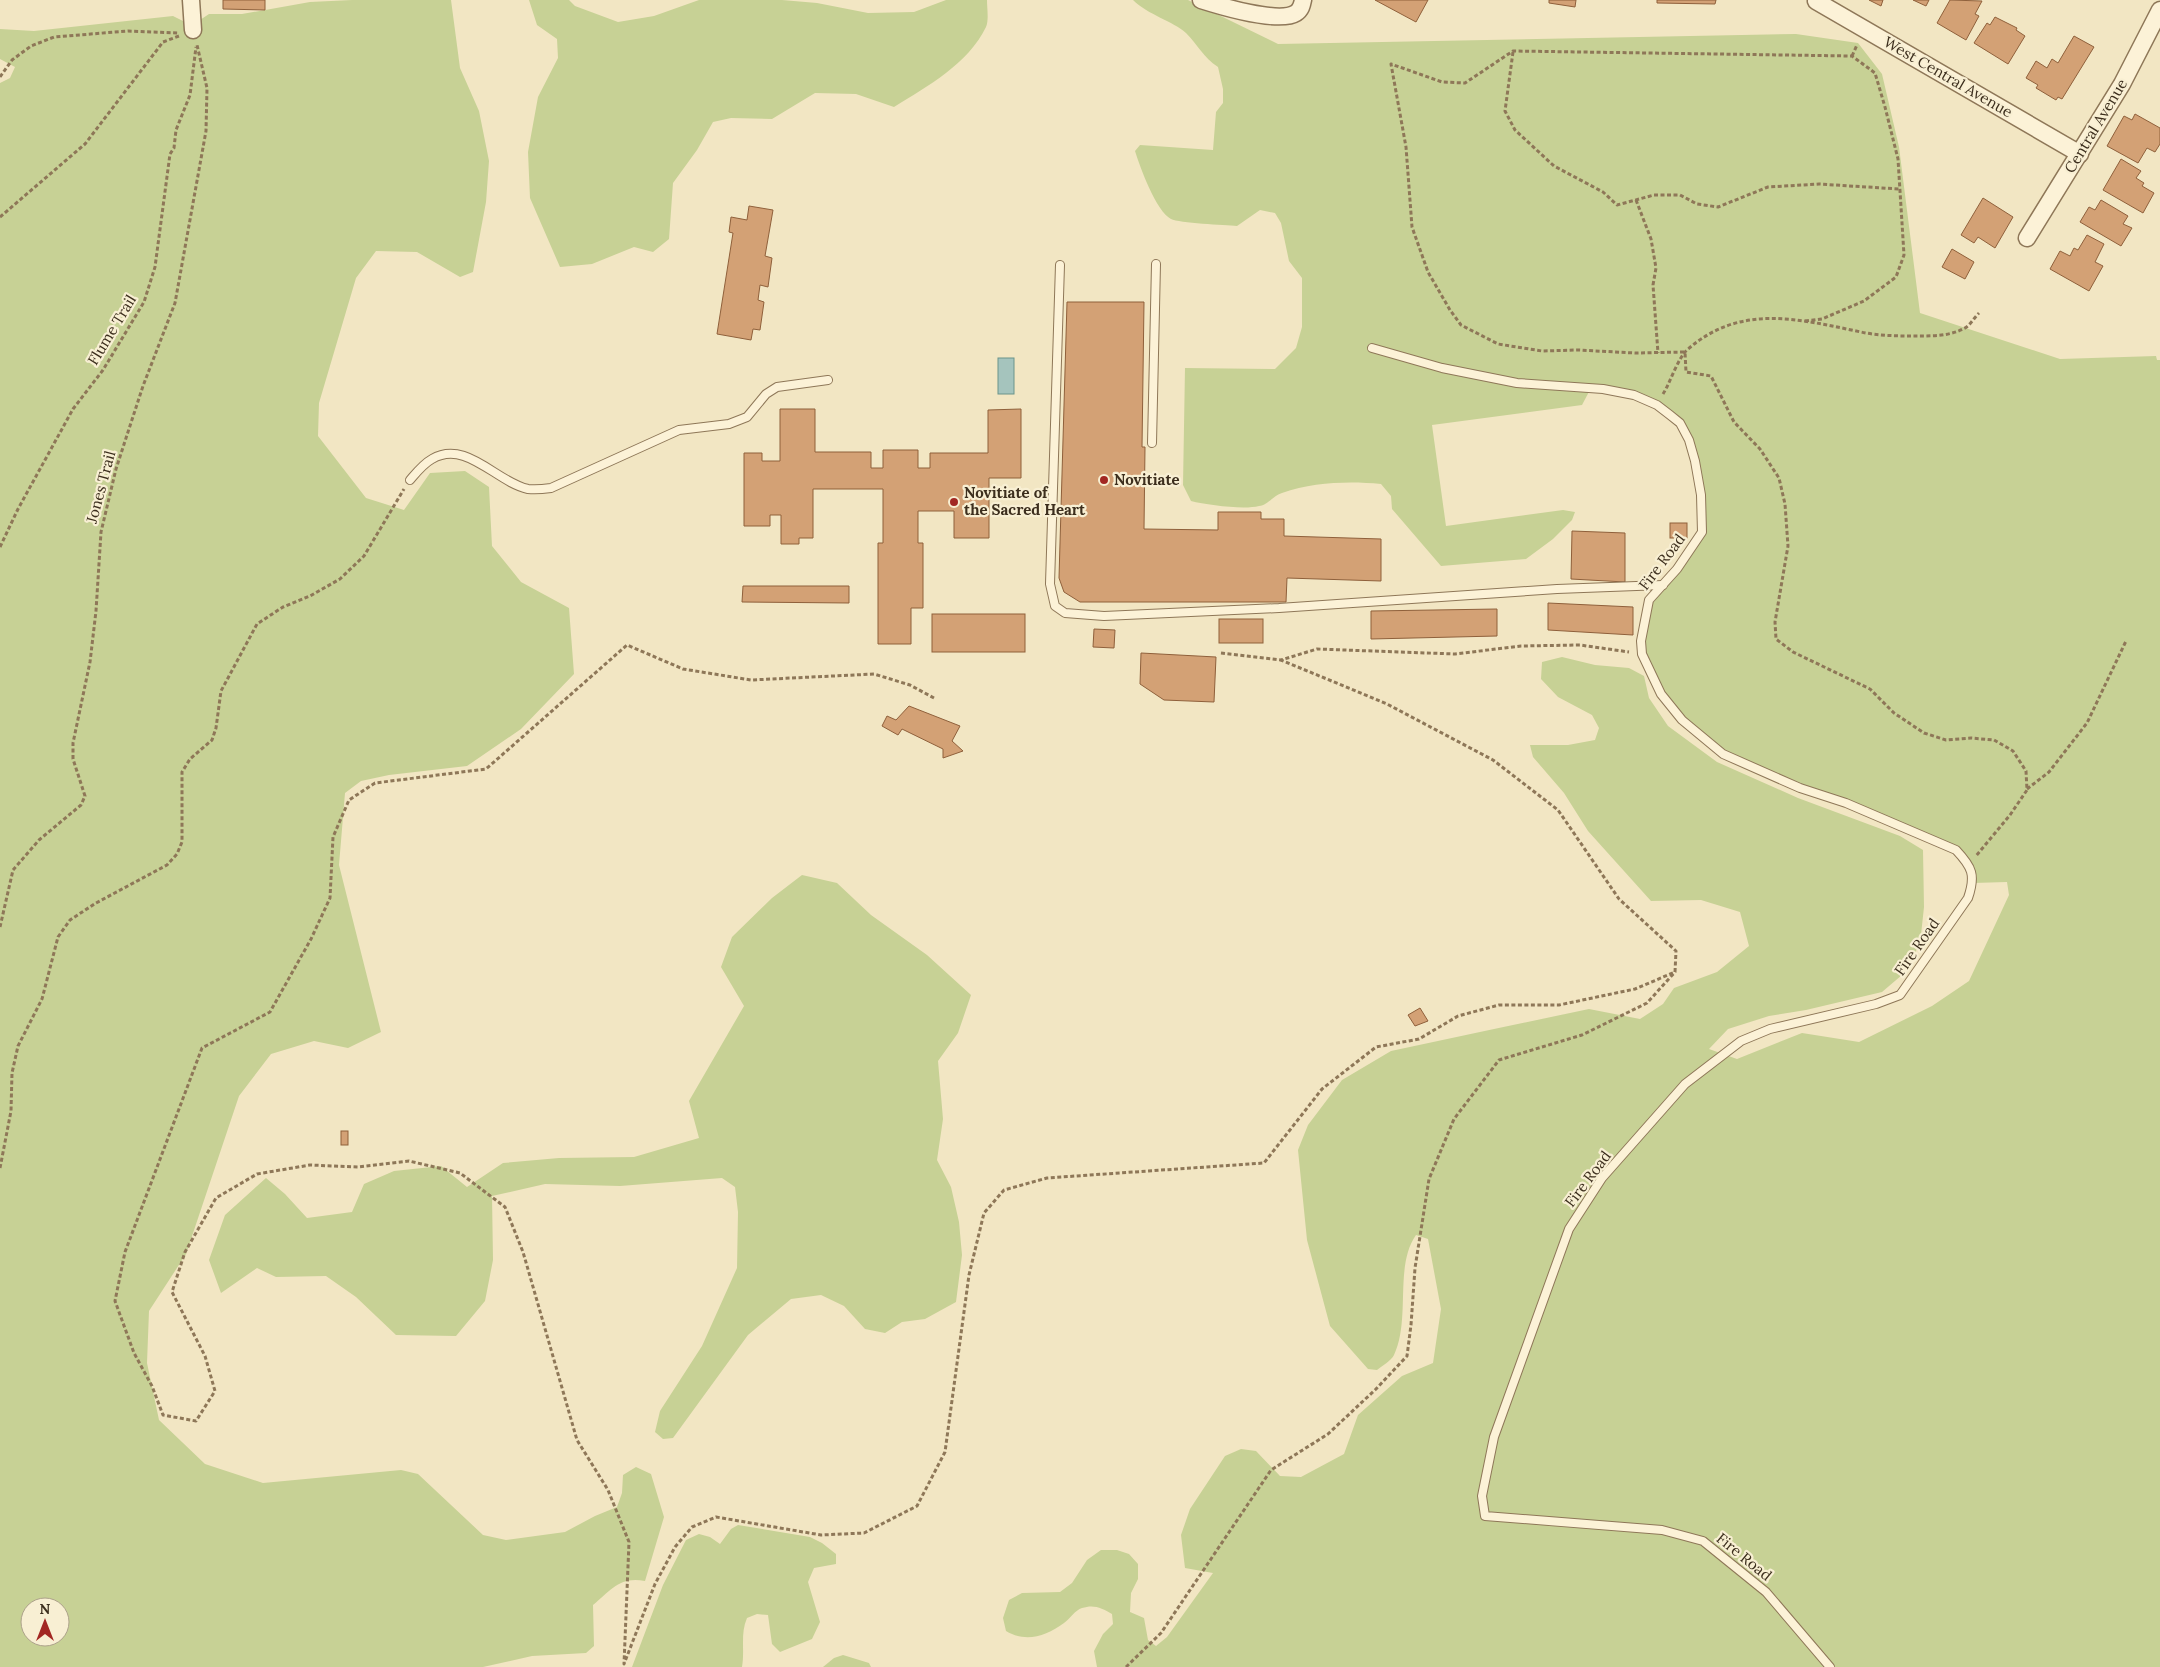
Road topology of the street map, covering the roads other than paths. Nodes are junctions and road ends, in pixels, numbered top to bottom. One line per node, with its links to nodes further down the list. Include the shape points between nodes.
1 (191, 0): 6 (street)
2 (1201, 0): 4 (street, via 1270,16)
3 (1816, 1): 7 (street, West Central Avenue)
4 (1299, 7)
5 (2160, 10): 7 (street, Central Avenue, via 2122,84)
6 (195, 37)
7 (2080, 154): 8 (street, Central Avenue)
8 (2027, 238)
9 (1156, 264): 13 (lane)
10 (1060, 265): 15 (lane, via 1050,584 1055,606 1065,613 1141,615)
11 (1372, 348): 15 (lane, Fire Road, via 1451,370 1517,382 1603,389 1634,395 1657,405 1680,423 1690,442 1701,495 1702,532)
12 (828, 380): 14 (lane, via 777,387 766,394 747,417 729,424 679,430 551,488 519,486 469,457 455,454 443,454 432,459)
13 (1152, 443)
14 (410, 480)
15 (1663, 585): 16 (lane, Fire Road, via 1649,600 1641,640 1642,654 1661,694 1682,720 1723,754 1956,850 1970,865 1973,883 1968,898 1900,995 1876,1004 1770,1029 1741,1041 1685,1084 1602,1178 1569,1229 1494,1437 1482,1496 1485,1516 1662,1530 1703,1541 1766,1592)
16 (1830, 1667)

